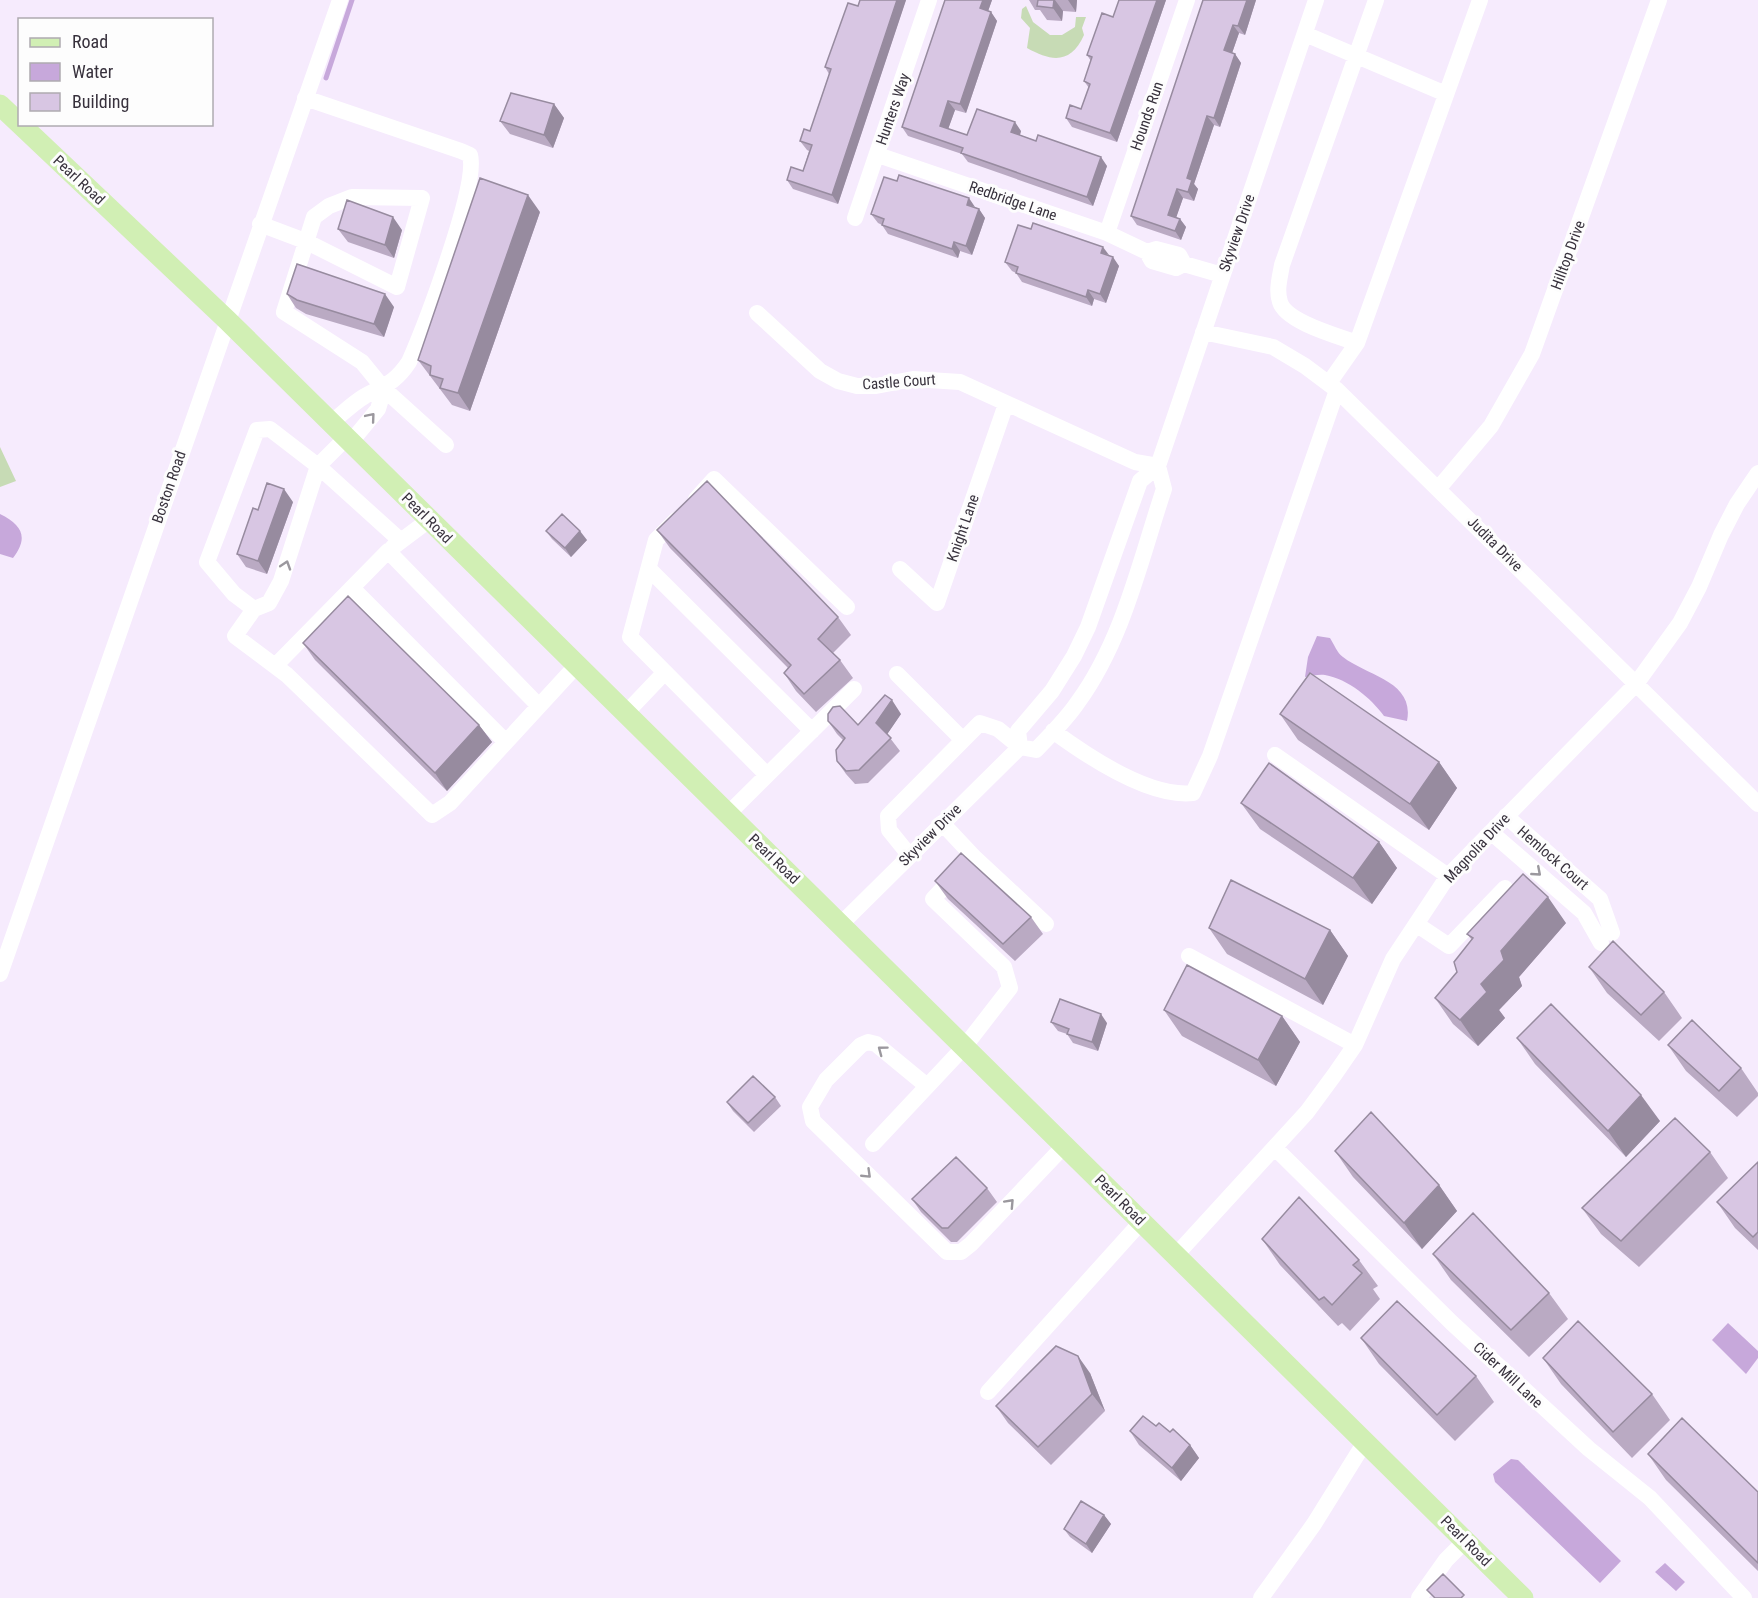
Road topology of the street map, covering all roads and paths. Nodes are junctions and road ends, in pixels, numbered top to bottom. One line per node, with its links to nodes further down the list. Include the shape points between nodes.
1 (340, 0): 11 (street, Boston Road)
2 (930, 0): 15 (street, Hunters Way)
3 (1188, 0): 18 (street, Hounds Run)
4 (1316, 0): 8 (street, Skyview Drive)
5 (1376, 0): 9 (street)
6 (1480, 0): 10 (street)
7 (1659, 0): 33 (street, Hilltop Drive, via 1532,354 1491,426)
8 (1305, 34): 9 (street); 20 (street, Skyview Drive)
9 (1356, 56): 10 (street); 24 (street, via 1278,286 1280,303 1295,318)
10 (1446, 94): 24 (street)
11 (304, 98): 17 (street, Boston Road); 26 (street, via 470,155 472,163 451,247 418,343 402,374)
12 (0, 105): 13 (main road, Pearl Road)
13 (18, 122)
14 (22, 126): 22 (main road, Pearl Road)
15 (878, 155): 16 (street, Hunters Way); 18 (street, Redbridge Lane)
16 (855, 218)
17 (260, 224): 19 (street); 22 (street, Boston Road)
18 (1107, 233): 20 (street, Redbridge Lane, via 1147,252 1152,261 1176,268 1184,264)
19 (306, 241): 19 (street, via 397,287 422,198 352,197 314,217); 26 (street, via 284,312 362,362)
20 (1222, 275): 23 (street, Skyview Drive)
21 (756, 313): 27 (street, Castle Court, via 820,371 838,381 876,386 940,379 960,382)
22 (227, 320): 28 (main road, Pearl Road); 68 (street, Boston Road)
23 (1203, 332): 25 (street, Judita Drive, via 1273,347); 31 (street, Skyview Drive)
24 (1357, 343): 25 (street)
25 (1333, 386): 33 (street, Judita Drive); 50 (street, via 1210,756 1193,793 1179,795 1102,766)
26 (384, 389): 28 (street, via 364,397); 28 (street, one-way to 26, via 378,409); 29 (street)
27 (1006, 404): 31 (street, Castle Court, via 1135,462); 37 (street, Knight Lane, via 937,603)
28 (342, 434): 30 (street); 34 (main road, Pearl Road)
29 (446, 445)
30 (318, 466): 35 (street); 40 (street, one-way to 30, via 269,603 281,581); 40 (street, via 270,429 257,430 207,562 234,594)
31 (1158, 466): 50 (street, Skyview Drive, via 1164,489 1113,639 1078,704); 53 (street, Skyview Drive, via 1140,481 1088,627 1052,691 1018,731)
32 (1758, 473): 45 (street, Magnolia Drive, via 1737,504 1680,623)
33 (1438, 489): 45 (street, Judita Drive)
34 (429, 520): 35 (street); 42 (main road, Pearl Road)
35 (395, 546): 38 (street); 47 (street)
36 (649, 569): 39 (street, via 656,540 714,479); 43 (street, via 630,637); 49 (street)
37 (900, 569)
38 (352, 588): 41 (street); 52 (street)
39 (847, 607)
40 (254, 609): 41 (street, via 235,636)
41 (275, 666): 52 (street, via 432,815 450,802)
42 (576, 666): 47 (street); 48 (main road, Pearl Road)
43 (665, 672): 48 (street); 55 (street)
44 (897, 674): 51 (street)
45 (1636, 684): 56 (street, Judita Drive); 58 (street, Magnolia Drive)
46 (854, 690): 49 (street)
47 (539, 706): 52 (street)
48 (626, 713): 57 (main road, Pearl Road)
49 (812, 730): 55 (street)
50 (1053, 731): 53 (street, Skyview Drive, via 1035,750)
51 (963, 740): 53 (street, via 980,723 998,729); 61 (street, via 888,816 889,830)
52 (506, 742)
53 (1020, 747): 59 (street, Skyview Drive)
54 (1275, 755): 63 (street)
55 (767, 775): 57 (street)
56 (1758, 804)
57 (728, 814): 65 (main road, Pearl Road)
58 (1506, 816): 60 (street, Magnolia Drive); 60 (street, Hemlock Court, one-way to 58, via 1584,913 1606,938 1600,899)
59 (942, 823): 61 (street, Skyview Drive); 62 (street)
60 (1493, 834): 63 (street, Magnolia Drive)
61 (910, 856): 65 (street, Skyview Drive)
62 (973, 856): 66 (street); 72 (street, via 933,899 1004,967 1010,988)
63 (1448, 876): 67 (street, Magnolia Drive)
64 (1504, 888): 67 (street, via 1449,946)
65 (841, 924): 72 (main road, Pearl Road)
66 (1046, 924)
67 (1416, 924): 71 (street, Magnolia Drive, via 1393,959)
68 (7, 932): 70 (street, Boston Road)
69 (1189, 956): 71 (street)
70 (0, 974)
71 (1355, 1045): 76 (street, Magnolia Drive, via 1307,1112)
72 (965, 1047): 73 (street); 75 (main road, Pearl Road)
73 (927, 1086): 74 (street); 75 (street, one-way to 75, via 876,1044 868,1042 826,1080 810,1107 813,1121 947,1252 961,1252 971,1244)
74 (873, 1144)
75 (1065, 1145): 77 (main road, Pearl Road)
76 (1275, 1148): 78 (street, Magnolia Drive); 82 (street, Cider Mill Lane, via 1461,1332 1589,1449 1650,1498)
77 (1142, 1221): 78 (main road, Pearl Road); 79 (street)
78 (1176, 1255): 80 (main road, Pearl Road)
79 (988, 1392)
80 (1365, 1442): 81 (main road, Pearl Road); 83 (street, via 1314,1524)
81 (1465, 1541): 84 (street); 85 (main road, Pearl Road)
82 (1742, 1597)
83 (1261, 1598)
84 (1419, 1598)
85 (1523, 1598)

